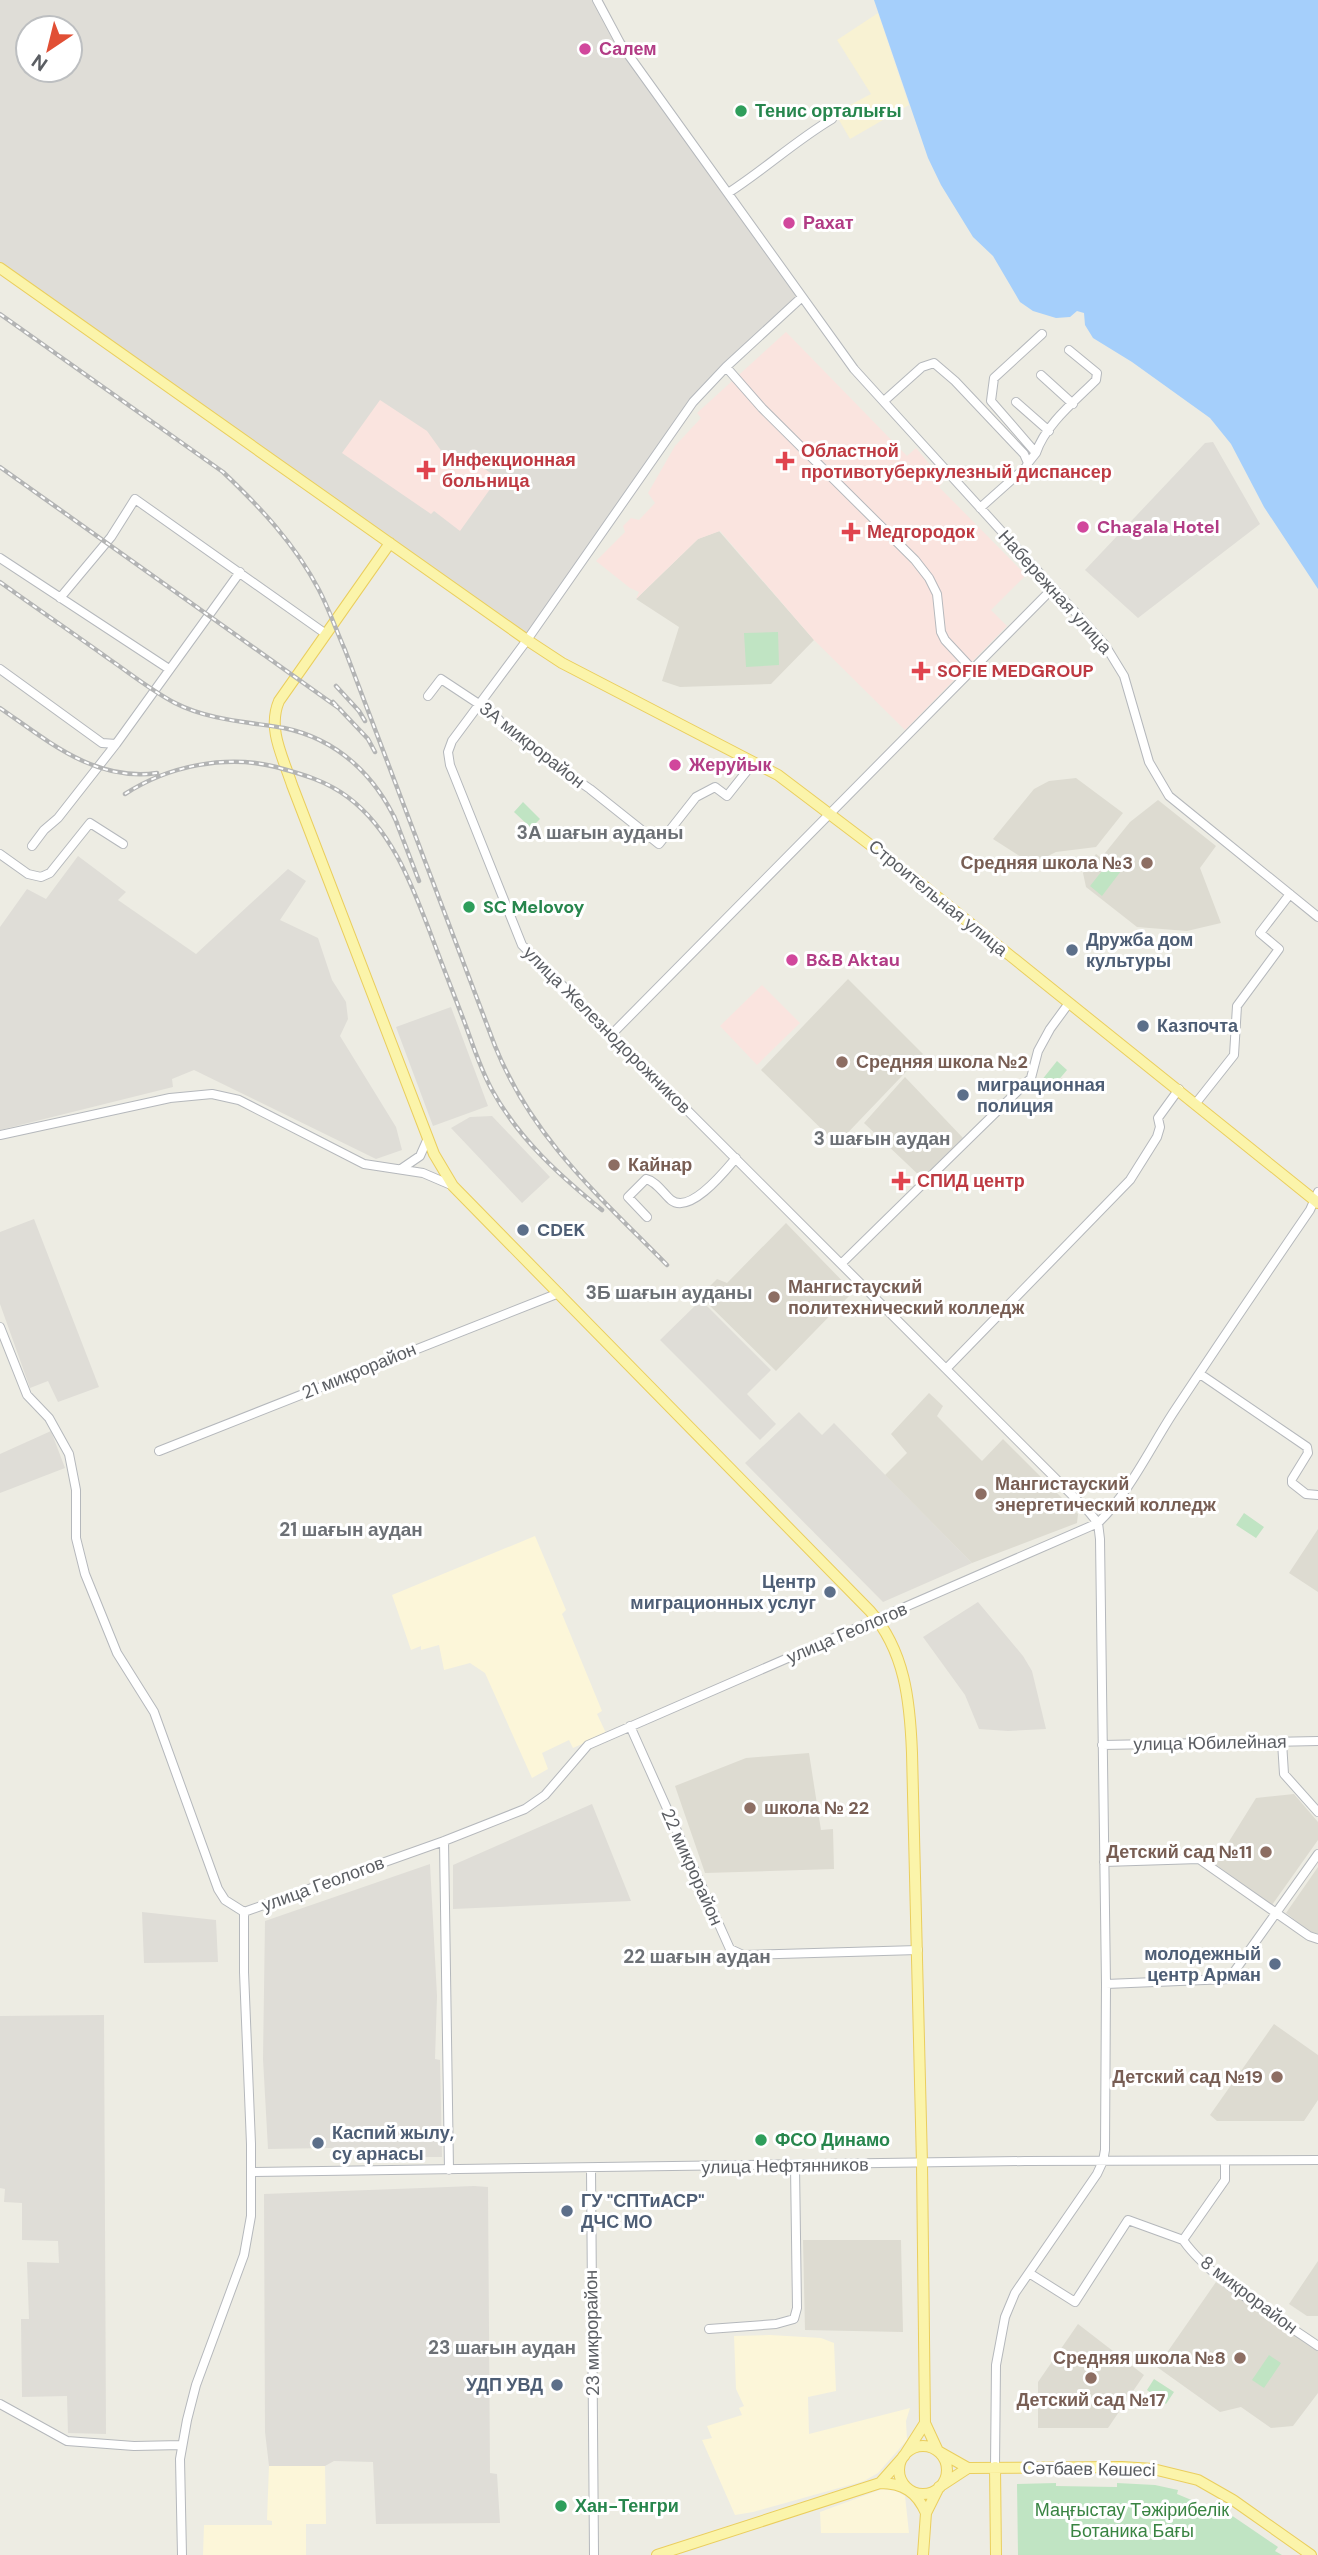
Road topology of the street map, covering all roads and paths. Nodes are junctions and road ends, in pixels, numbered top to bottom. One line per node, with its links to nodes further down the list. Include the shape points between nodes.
1 (597, 0): 3 (street, Набережная улица, via 620,43)
2 (832, 119): 3 (street)
3 (728, 193): 5 (street, Набережная улица)
4 (0, 268): 17 (main road, Строительная улица)
5 (802, 297): 8 (street, улица Железнодорожников); 10 (street, Набережная улица, via 854,369)
6 (1042, 334): 14 (street, via 994,378 991,401)
7 (1069, 350): 12 (street, via 1097,373)
8 (726, 367): 23 (street, улица Железнодорожников, via 663,443); 26 (street, via 915,560 937,594 945,640)
9 (1041, 375): 12 (street)
10 (884, 401): 15 (street, via 922,367 934,363 956,381); 16 (street, Набережная улица)
11 (1016, 402): 13 (street)
12 (1073, 404): 13 (street)
13 (1049, 431): 14 (street)
14 (1036, 453): 15 (street)
15 (1028, 463): 16 (street)
16 (980, 508): 20 (street, Набережная улица)
17 (390, 544): 22 (main road); 23 (main road, Строительная улица)
18 (0, 558): 21 (street)
19 (240, 572): 21 (street, via 135,499 111,537); 22 (street); 25 (street)
20 (1053, 588): 26 (street); 35 (street, Набережная улица, via 1117,662 1149,762 1169,796)
21 (60, 598): 25 (street)
22 (326, 634): 42 (main road, via 279,701 274,713 275,736)
23 (527, 640): 28 (street, улица Железнодорожников); 30 (main road, Строительная улица, via 562,663)
24 (0, 669): 29 (street, via 102,743)
25 (169, 669): 29 (street)
26 (973, 670): 31 (street)
27 (428, 696): 28 (street, 3А микрорайон, via 441,680)
28 (479, 704): 30 (street, 3А микрорайон, via 512,735 659,844 696,797 715,787 727,796); 38 (street, улица Железнодорожников, via 452,741 450,765 515,933)
29 (116, 744): 33 (street)
30 (754, 762): 31 (main road, Строительная улица)
31 (831, 813): 37 (main road, Строительная улица); 38 (street)
32 (123, 844): 34 (street, via 90,822 50,873 41,877 28,874)
33 (32, 846)
34 (0, 854)
35 (1290, 894): 36 (street, Набережная улица); 40 (street, via 1260,933 1279,949 1237,1006 1234,1055)
36 (1318, 917)
37 (1069, 1003): 39 (main road, Строительная улица); 48 (street, via 1038,1051 1031,1077)
38 (611, 1035): 43 (street, улица Железнодорожников)
39 (1179, 1089): 40 (main road, Строительная улица); 51 (street, via 1158,1118 1157,1137 1130,1180)
40 (1196, 1103): 46 (main road, Строительная улица)
41 (0, 1135): 44 (street, via 170,1098 212,1094 239,1100 357,1161)
42 (428, 1138): 44 (street, via 420,1156); 45 (main road)
43 (736, 1158): 47 (street, via 698,1198 678,1203 646,1179 628,1196); 48 (street, улица Железнодорожников)
44 (400, 1170): 45 (street, via 433,1175)
45 (453, 1186): 49 (main road)
46 (1317, 1199): 52 (street, улица Геологов)
47 (647, 1217)
48 (841, 1264): 51 (street, улица Железнодорожников)
49 (559, 1293): 53 (street, 21 микрорайон); 56 (main road)
50 (0, 1327): 65 (street, via 27,1395 49,1418 69,1454 76,1490 76,1538 85,1574 117,1654 154,1712 218,1889 225,1900)
51 (946, 1369): 55 (street, улица Железнодорожников)
52 (1200, 1374): 54 (street, via 1307,1447 1292,1483 1306,1494); 55 (street, улица Геологов)
53 (159, 1451)
54 (1318, 1495)
55 (1098, 1523): 56 (street, улица Геологов); 60 (street)
56 (878, 1620): 57 (street, улица Геологов); 68 (main road, via 901,1664 909,1694)
57 (629, 1726): 62 (street, улица Геологов, via 588,1745 536,1802); 68 (street, 22 микрорайон, via 730,1949 743,1955)
58 (1318, 1741): 59 (street, улица Юбилейная)
59 (1282, 1742): 60 (street, улица Юбилейная); 61 (street, via 1284,1774)
60 (1102, 1745): 64 (street)
61 (1318, 1812)
62 (443, 1841): 65 (street, улица Геологов); 76 (street)
63 (1318, 1854): 66 (street)
64 (1104, 1862): 66 (street, via 1199,1859); 69 (street)
65 (244, 1912): 77 (street)
66 (1276, 1912): 67 (street); 69 (street, via 1229,1979)
67 (1318, 1939)
68 (918, 1950): 73 (main road)
69 (1106, 1984): 71 (street)
70 (1318, 2160): 72 (street, улица Нефтянников)
71 (1103, 2161): 72 (street, улица Нефтянников); 73 (street, улица Нефтянников); 79 (street)
72 (1225, 2161): 78 (street, via 1225,2180)
73 (922, 2164): 74 (street, улица Нефтянников); 83 (main road)
74 (794, 2165): 75 (street, улица Нефтянников); 80 (street, via 794,2319)
75 (591, 2168): 76 (street, улица Нефтянников); 95 (street, 23 микрорайон)
76 (449, 2170): 77 (street, улица Нефтянников)
77 (251, 2172): 84 (street, via 251,2216 244,2255 196,2385)
78 (1183, 2240): 79 (street, via 1128,2220 1075,2302); 81 (street, 8 микрорайон, via 1216,2275)
79 (1029, 2273): 87 (street, via 1005,2317 996,2365)
80 (709, 2329)
81 (1318, 2346)
82 (0, 2404): 84 (street, via 67,2441)
83 (925, 2423): 85 (main road); 86 (main road)
84 (182, 2445): 94 (street)
85 (938, 2451): 86 (main road, via 916,2447); 88 (main road); 91 (main road, via 947,2473)
86 (904, 2456): 89 (main road); 90 (main road, via 900,2476)
87 (995, 2467): 88 (main road, Сәтбаев Көшесі); 99 (main road); 100 (main road, Сәтбаев Көшесі, via 1122,2467 1179,2474 1215,2489)
88 (968, 2468): 91 (main road)
89 (880, 2483): 90 (main road); 96 (main road)
90 (907, 2487): 91 (main road, via 920,2493); 92 (main road)
91 (939, 2487): 92 (main road)
92 (926, 2513): 93 (main road)
93 (923, 2544): 97 (street); 98 (main road)
94 (182, 2555)
95 (594, 2555)
96 (657, 2555)
97 (916, 2555)
98 (923, 2555)
99 (996, 2555)
100 (1311, 2555)

